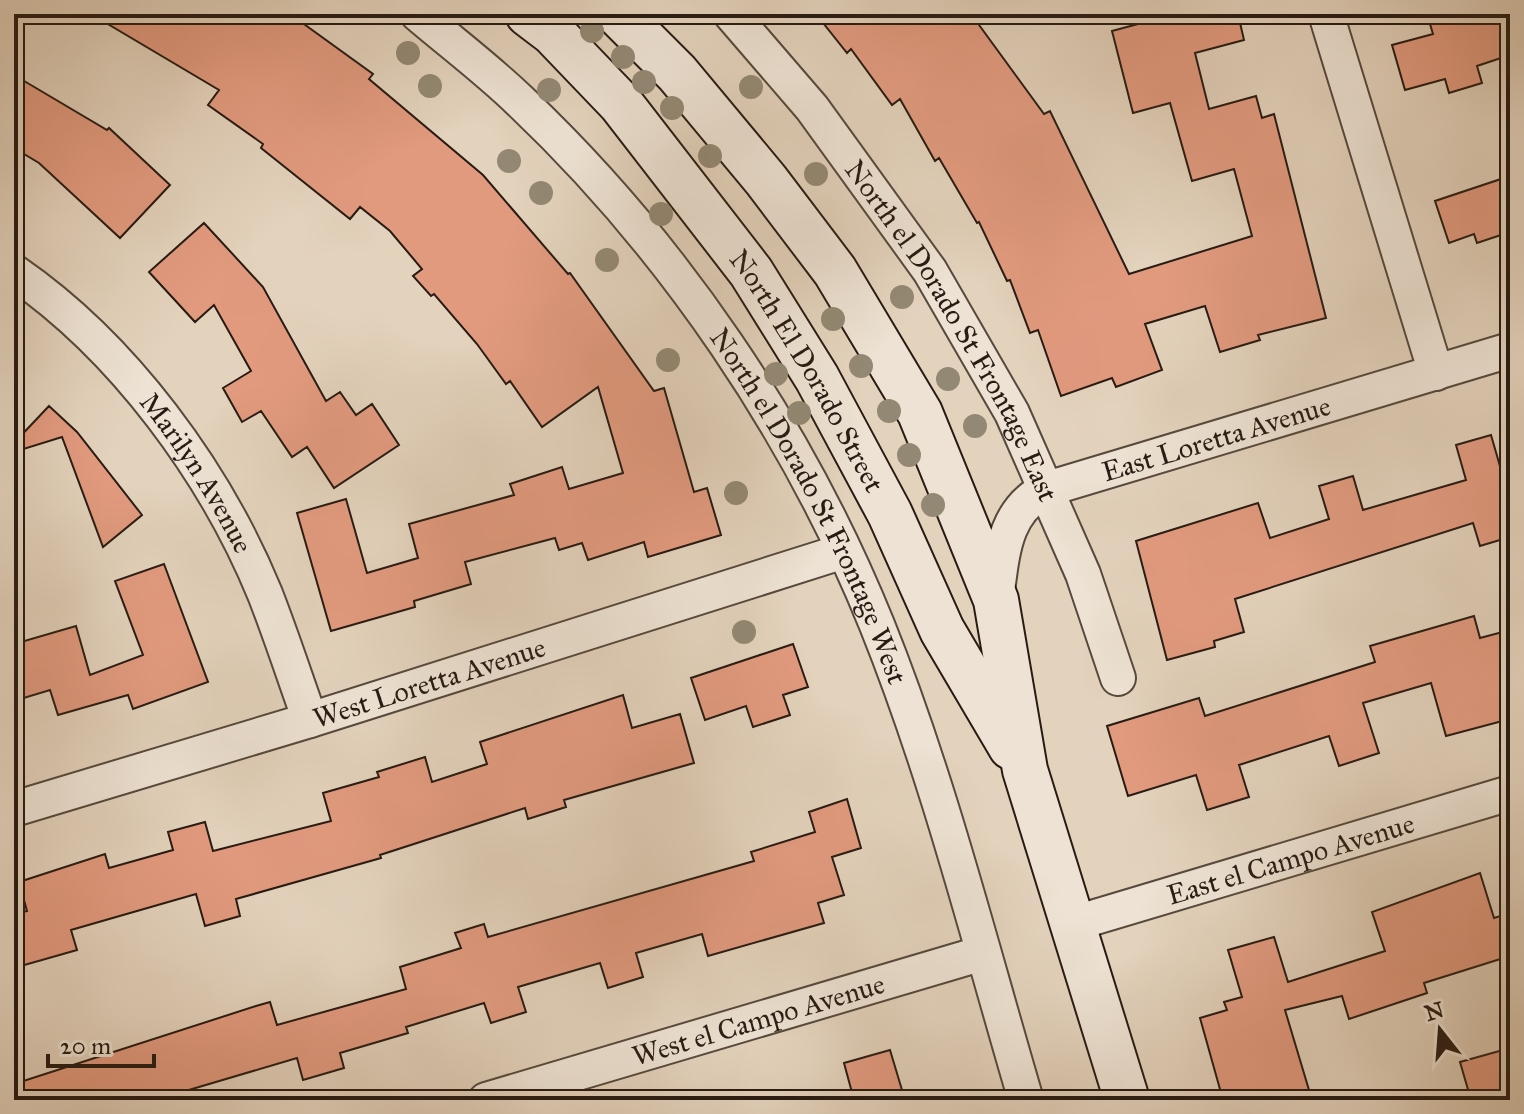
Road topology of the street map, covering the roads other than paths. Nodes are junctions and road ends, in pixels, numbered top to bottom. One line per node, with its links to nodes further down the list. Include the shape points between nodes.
1 (418, 14): 10 (street, North el Dorado St Frontage West, via 519,100 643,231 756,391)
2 (528, 14): 14 (main road, North El Dorado Street, via 621,104 751,272 817,378 890,514 942,630)
3 (618, 14): 11 (main road, North El Dorado Street, via 677,73 835,271 920,413)
4 (731, 14): 9 (street, North el Dorado St Frontage East, via 812,108 930,271 1012,413)
5 (1326, 14): 8 (street)
6 (14, 272): 13 (street, Marilyn Avenue, via 89,334 157,409 204,475 264,592)
7 (1510, 350): 8 (street, East Loretta Avenue)
8 (1436, 373): 9 (street, East Loretta Avenue)
9 (1047, 489): 11 (street, East Loretta Avenue, via 1028,498 1004,535); 12 (street, North el Dorado St Frontage East)
10 (844, 551): 13 (street, West Loretta Avenue); 18 (street, North el Dorado St Frontage West, via 877,625 932,778)
11 (996, 600): 14 (main road, North El Dorado Street)
12 (1118, 678)
13 (310, 720): 16 (street, West Loretta Avenue)
14 (1025, 770): 17 (main road, North El Dorado Street)
15 (1510, 793): 17 (street, East el Campo Avenue)
16 (14, 809)
17 (1072, 924): 21 (main road, North El Dorado Street)
18 (983, 953): 19 (street, West el Campo Avenue); 20 (street, North el Dorado St Frontage West)
19 (486, 1100)
20 (1026, 1100)
21 (1127, 1100)

